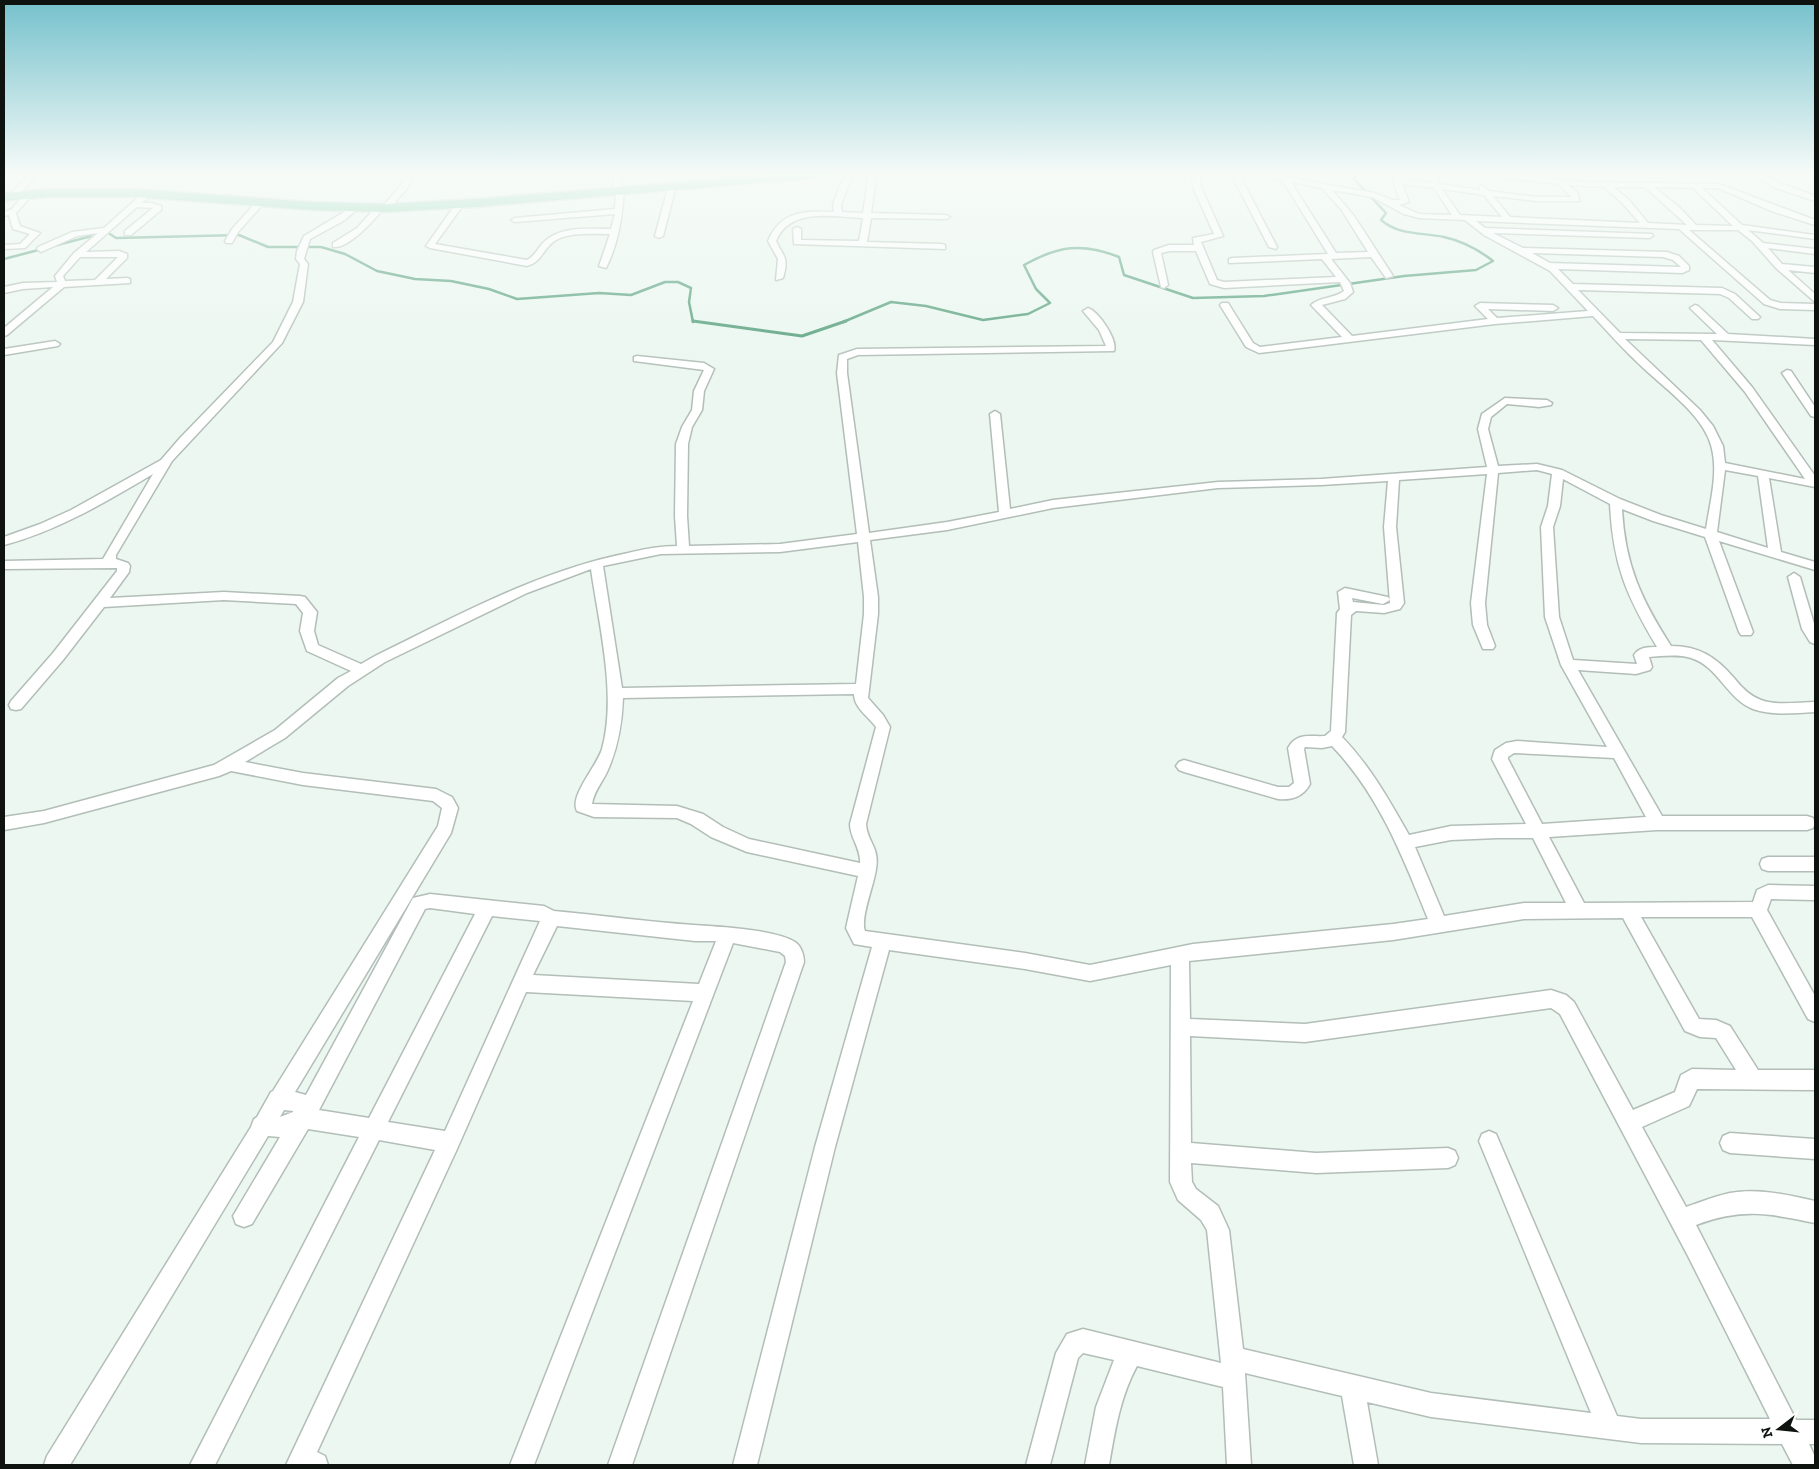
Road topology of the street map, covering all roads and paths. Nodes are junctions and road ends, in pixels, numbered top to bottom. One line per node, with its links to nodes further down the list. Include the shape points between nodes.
1 (28, 241): 24 (street, via 22,246)
2 (60, 241): 26 (street)
3 (93, 241): 30 (street)
4 (306, 241): 67 (street, via 301,251 300,259 304,264 298,302 277,343)
5 (343, 241): 20 (street)
6 (434, 241): 7 (street, via 430,246 526,263 535,260)
7 (552, 241)
8 (612, 241): 33 (street)
9 (772, 241): 38 (street, via 784,260)
10 (797, 241): 19 (street)
11 (863, 241): 19 (street)
12 (1197, 241): 25 (street)
13 (1270, 241): 23 (street)
14 (1321, 241): 31 (street)
15 (1365, 241): 29 (street)
16 (1503, 241): 27 (street)
17 (1697, 241): 48 (street, via 1763,299 1780,306)
18 (1755, 241): 21 (street)
19 (863, 244): 22 (street)
20 (336, 245)
21 (1760, 245): 28 (street); 35 (street)
22 (942, 247)
23 (1273, 247)
24 (4, 248)
25 (1199, 248): 42 (street, via 1212,281 1219,285); 43 (street, via 1169,248 1157,252)
26 (41, 249)
27 (1521, 250): 34 (street); 34 (street, via 1664,254 1676,258 1686,268)
28 (1815, 251)
29 (1372, 254): 31 (street); 37 (street)
30 (77, 255): 40 (street, via 124,256); 41 (street, via 59,276)
31 (1329, 256): 32 (street); 42 (street)
32 (1232, 261)
33 (603, 266)
34 (1548, 266): 44 (street)
35 (1779, 266): 36 (street); 46 (street)
36 (1815, 270)
37 (1389, 276)
38 (779, 278)
39 (127, 280): 40 (street)
40 (98, 282): 41 (street)
41 (62, 284): 45 (street); 54 (street)
42 (1346, 284): 58 (street, via 1346,296 1316,305)
43 (1164, 285)
44 (1572, 287): 51 (street); 52 (street, via 1722,291)
45 (4, 290)
46 (1815, 299)
47 (1225, 305): 58 (street, via 1249,345 1256,349)
48 (1815, 307)
49 (1695, 308): 57 (street)
50 (1088, 311): 77 (street, via 1111,344 1111,349 857,352 842,357)
51 (1594, 311): 53 (street); 53 (street, via 1480,306); 55 (street)
52 (1755, 317)
53 (1495, 321): 58 (street)
54 (4, 333)
55 (1617, 336): 56 (street); 68 (street, via 1709,428 1717,446)
56 (1704, 337): 57 (street); 73 (street, via 1752,393)
57 (1725, 337): 59 (street)
58 (1350, 339)
59 (1815, 342)
60 (55, 344): 61 (street)
61 (4, 352)
62 (638, 359): 79 (street, via 709,369 699,391 697,410 686,427 682,444)
63 (1787, 373): 66 (street)
64 (1547, 402): 69 (street, via 1505,401 1486,416 1483,429)
65 (995, 414): 75 (street)
66 (1815, 414)
67 (167, 460): 78 (street, via 79,511); 81 (street, via 111,552 109,558)
68 (1719, 465): 71 (street); 76 (street)
69 (1494, 470): 70 (street, via 1537,467); 72 (street); 89 (street, via 1478,603 1480,625)
70 (1558, 472): 74 (street); 91 (street, via 1554,506 1547,527 1552,616)
71 (1763, 474): 73 (street); 80 (street)
72 (1394, 476): 75 (street, via 1218,486 1053,504); 97 (street, via 1390,528 1397,603 1389,609 1353,606 1344,613)
73 (1815, 484)
74 (1616, 502): 76 (street); 90 (street, via 1622,562 1633,592)
75 (1004, 514): 77 (street, via 947,526)
76 (1711, 535): 80 (street); 87 (street)
77 (863, 537): 79 (street, via 780,548); 93 (street, via 871,614)
78 (4, 541)
79 (683, 550): 82 (street, via 661,550)
80 (1775, 553): 84 (street)
81 (112, 563): 83 (street); 86 (street, via 121,564 124,568)
82 (596, 563): 92 (street, via 522,590); 94 (street)
83 (4, 565)
84 (1815, 566)
85 (1794, 577): 88 (street, via 1809,630)
86 (100, 603): 92 (street, via 224,596 300,600 310,612 307,630 312,648); 95 (street, via 65,650)
87 (1746, 632)
88 (1815, 639)
89 (1488, 646)
90 (1667, 652): 91 (street, via 1643,654 1645,667 1641,669); 96 (street, via 1702,656 1741,695 1759,705)
91 (1568, 665): 98 (street)
92 (362, 670): 99 (street, via 280,734)
93 (861, 689): 94 (street); 108 (street, via 863,703 883,727 858,824 859,834 869,852)
94 (616, 693): 108 (street, via 612,738 599,773 582,803 586,810 677,812 747,845)
95 (16, 705)
96 (1815, 707)
97 (1335, 739): 100 (street, via 1298,744 1302,784 1287,794); 105 (street, via 1369,779)
98 (1619, 753): 101 (street); 104 (street, via 1511,747 1500,754 1500,760)
99 (227, 764): 103 (street, via 218,770 44,817); 125 (street, via 303,779 436,794 450,804 445,828)
100 (1184, 766)
101 (1658, 823): 102 (street); 104 (street)
102 (1806, 823)
103 (4, 824)
104 (1537, 831): 105 (street, via 1451,834); 112 (street)
105 (1405, 843): 115 (street)
106 (1768, 864): 107 (street)
107 (1815, 864)
108 (866, 871): 117 (street, via 855,928 860,938)
109 (1815, 894): 111 (street, via 1768,892 1763,895)
110 (487, 908): 114 (street, via 544,914); 126 (street, via 430,901 419,903); 129 (street)
111 (1757, 909): 113 (street); 121 (street)
112 (1579, 911): 113 (street); 115 (street, via 1524,911)
113 (1628, 911): 123 (street, via 1692,1025 1724,1032)
114 (552, 918): 116 (street); 119 (street)
115 (1439, 924): 118 (street)
116 (728, 934): 120 (street); 149 (street, via 783,944 795,954 795,962)
117 (883, 941): 118 (street, via 1090,973); 150 (street, via 825,1147)
118 (1180, 955): 122 (street)
119 (521, 983): 120 (street); 131 (street)
120 (705, 993): 148 (street)
121 (1815, 1013)
122 (1180, 1027): 127 (street, via 1305,1032 1551,999 1567,1008); 134 (street)
123 (1753, 1079): 124 (street); 127 (street, via 1692,1079 1682,1099)
124 (1815, 1080)
125 (278, 1100): 126 (street, via 302,1102); 128 (street)
126 (304, 1118): 128 (street, via 284,1127); 129 (street); 137 (street)
127 (1628, 1123): 138 (street)
128 (261, 1126): 146 (street)
129 (374, 1130): 131 (street); 147 (street)
130 (1489, 1141): 142 (street)
131 (450, 1142): 145 (street)
132 (1730, 1143): 133 (street)
133 (1815, 1149)
134 (1180, 1152): 135 (street, via 1316,1163); 140 (street, via 1183,1192 1214,1218 1218,1230)
135 (1448, 1158)
136 (1815, 1212): 138 (street, via 1738,1202)
137 (244, 1216)
138 (1681, 1220): 143 (street)
139 (1131, 1354): 140 (street); 151 (street, via 1083,1341 1071,1346); 152 (street, via 1118,1375 1104,1421)
140 (1232, 1368): 141 (street); 153 (street)
141 (1352, 1387): 142 (street, via 1431,1405); 154 (street)
142 (1609, 1427): 143 (street, via 1641,1431)
143 (1789, 1432): 144 (street); 155 (street)
144 (1815, 1432)
145 (305, 1463)
146 (56, 1465)
147 (202, 1465)
148 (522, 1465)
149 (620, 1465)
150 (745, 1465)
151 (1038, 1465)
152 (1097, 1465)
153 (1239, 1465)
154 (1366, 1465)
155 (1806, 1465)

